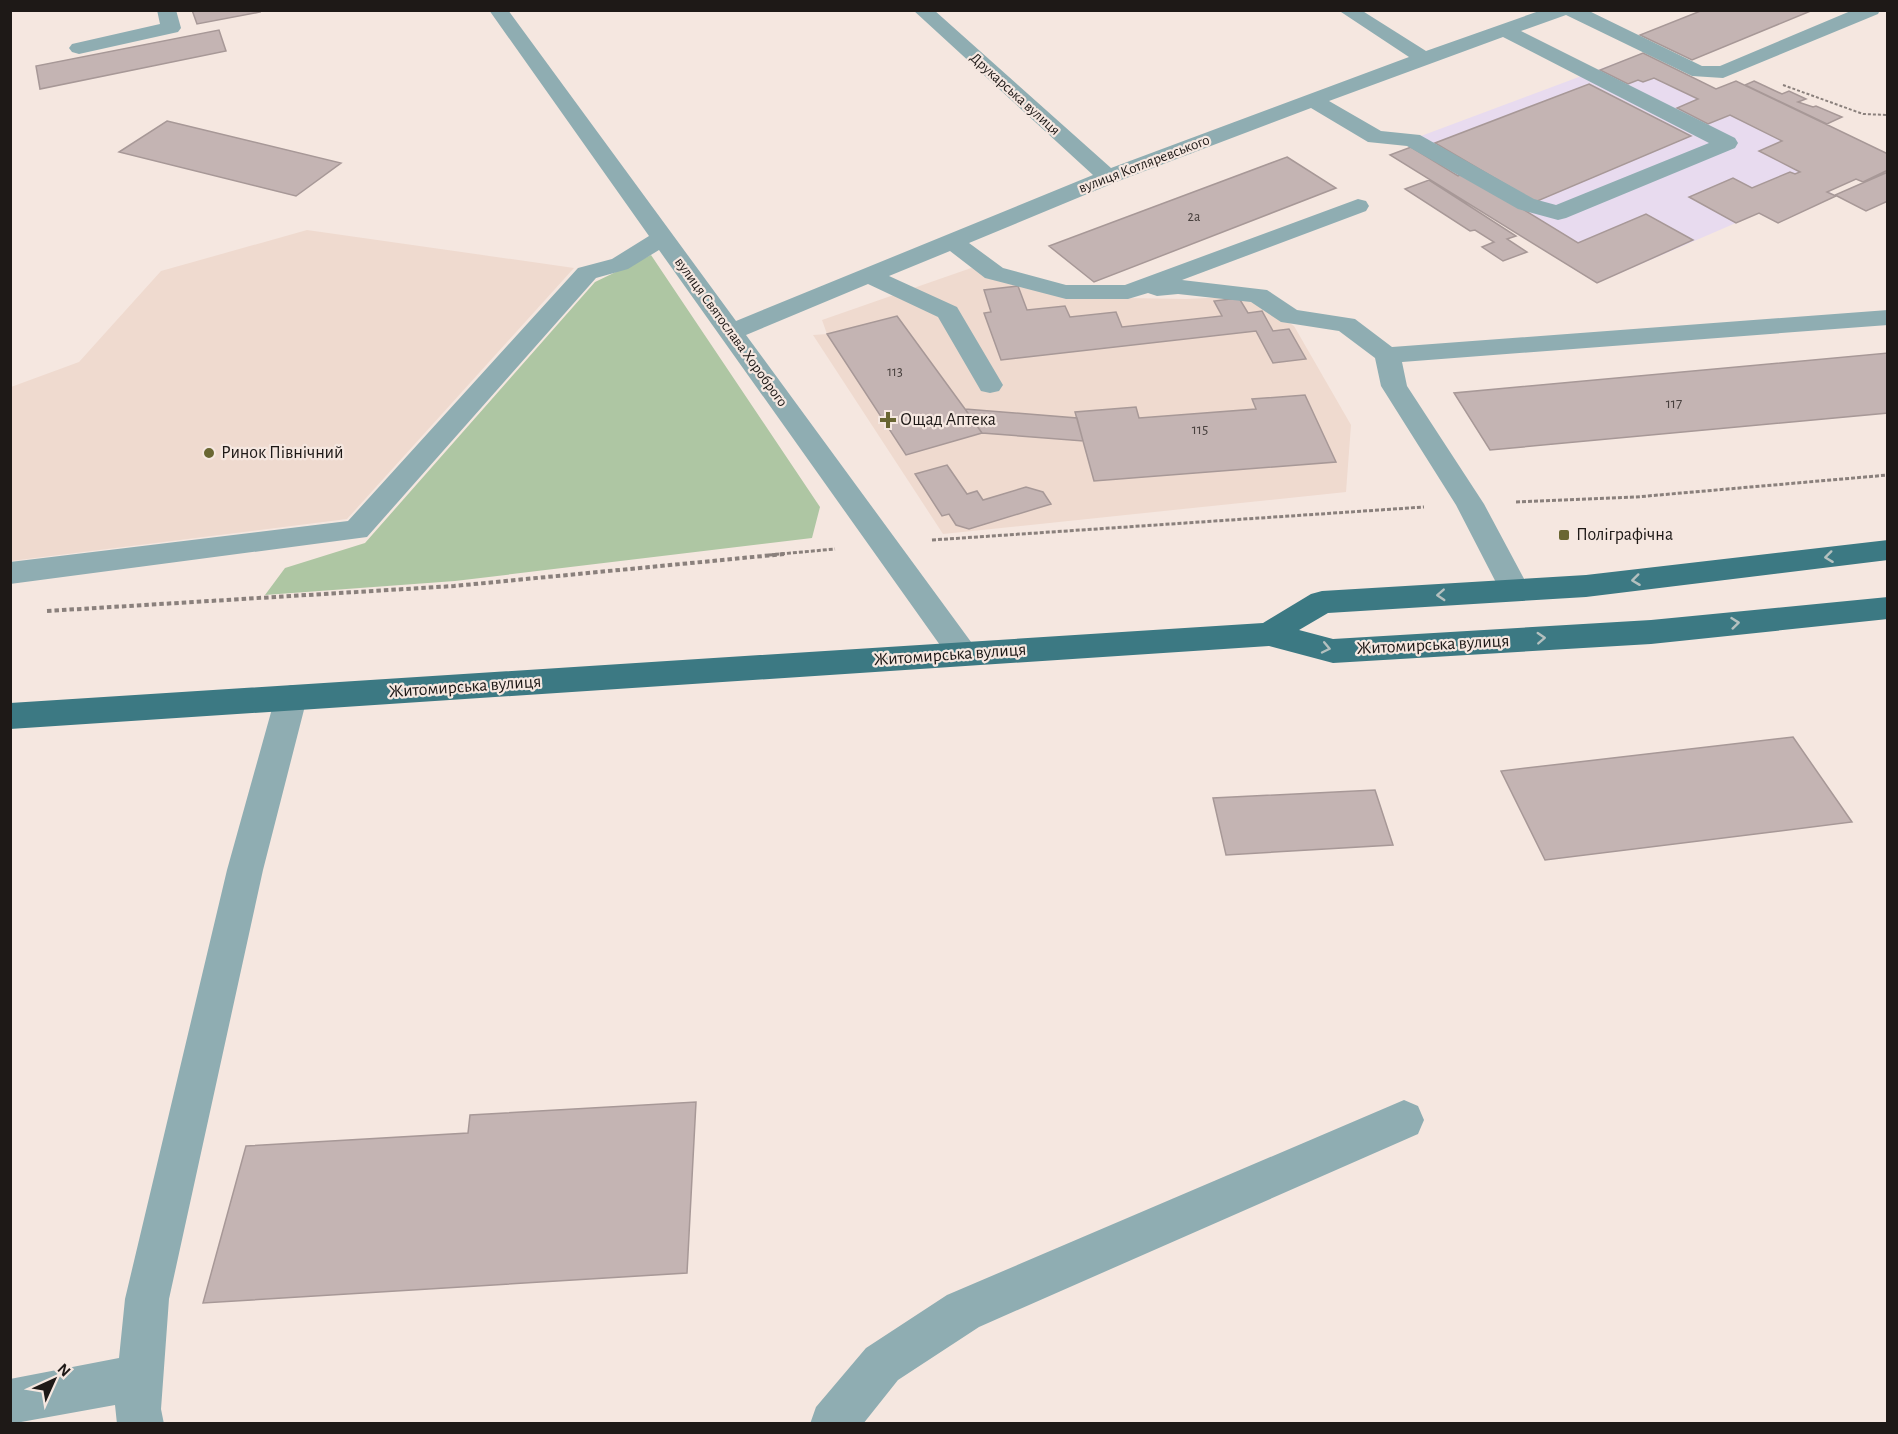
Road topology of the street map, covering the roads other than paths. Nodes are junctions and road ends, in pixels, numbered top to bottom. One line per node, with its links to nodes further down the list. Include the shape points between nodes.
1 (166, 10): 9 (street, via 171,28)
2 (498, 10): 14 (street, вулиця Святослава Хороброго)
3 (922, 10): 12 (street, Друкарська вулиця)
4 (1347, 10): 10 (street)
5 (1562, 10): 8 (street, вулиця Котляревського)
6 (1571, 10): 7 (street, via 1699,72 1723,72)
7 (1871, 10)
8 (1504, 30): 10 (street, вулиця Котляревського); 11 (street, via 1727,143 1558,213 1526,204 1412,140 1376,137)
9 (79, 48)
10 (1424, 58): 11 (street, вулиця Котляревського)
11 (1313, 100): 12 (street, вулиця Котляревського)
12 (1108, 177): 15 (street, вулиця Котляревського)
13 (1358, 206): 17 (street)
14 (663, 238): 19 (street, вулиця Святослава Хороброго); 23 (street, via 620,264 587,273 357,530)
15 (952, 241): 16 (street, вулиця Котляревського); 17 (street, via 994,273 1066,292)
16 (868, 276): 19 (street, вулиця Котляревського); 21 (street, via 948,312)
17 (1128, 292): 20 (street, via 1178,287 1258,295 1290,317 1346,324)
18 (1887, 317): 20 (street)
19 (731, 332): 27 (street, вулиця Святослава Хороброго)
20 (1387, 355): 24 (street, via 1394,386 1470,504)
21 (990, 385)
22 (1887, 550): 24 (main road, one-way to 24, via 1587,586)
23 (10, 573)
24 (1515, 590): 26 (main road, one-way to 26, via 1322,602)
25 (1887, 608): 26 (main road, Житомирська вулиця, one-way to 25, via 1333,651 1651,632)
26 (1269, 634): 27 (main road, Житомирська вулиця)
27 (963, 654): 28 (main road, Житомирська вулиця)
28 (291, 698): 29 (main road, Житомирська вулиця); 31 (street, via 245,870 150,1287)
29 (10, 716)
30 (1404, 1120): 34 (street, via 963,1311 882,1364)
31 (141, 1377): 32 (street); 33 (street)
32 (10, 1402)
33 (141, 1424)
34 (833, 1424)

